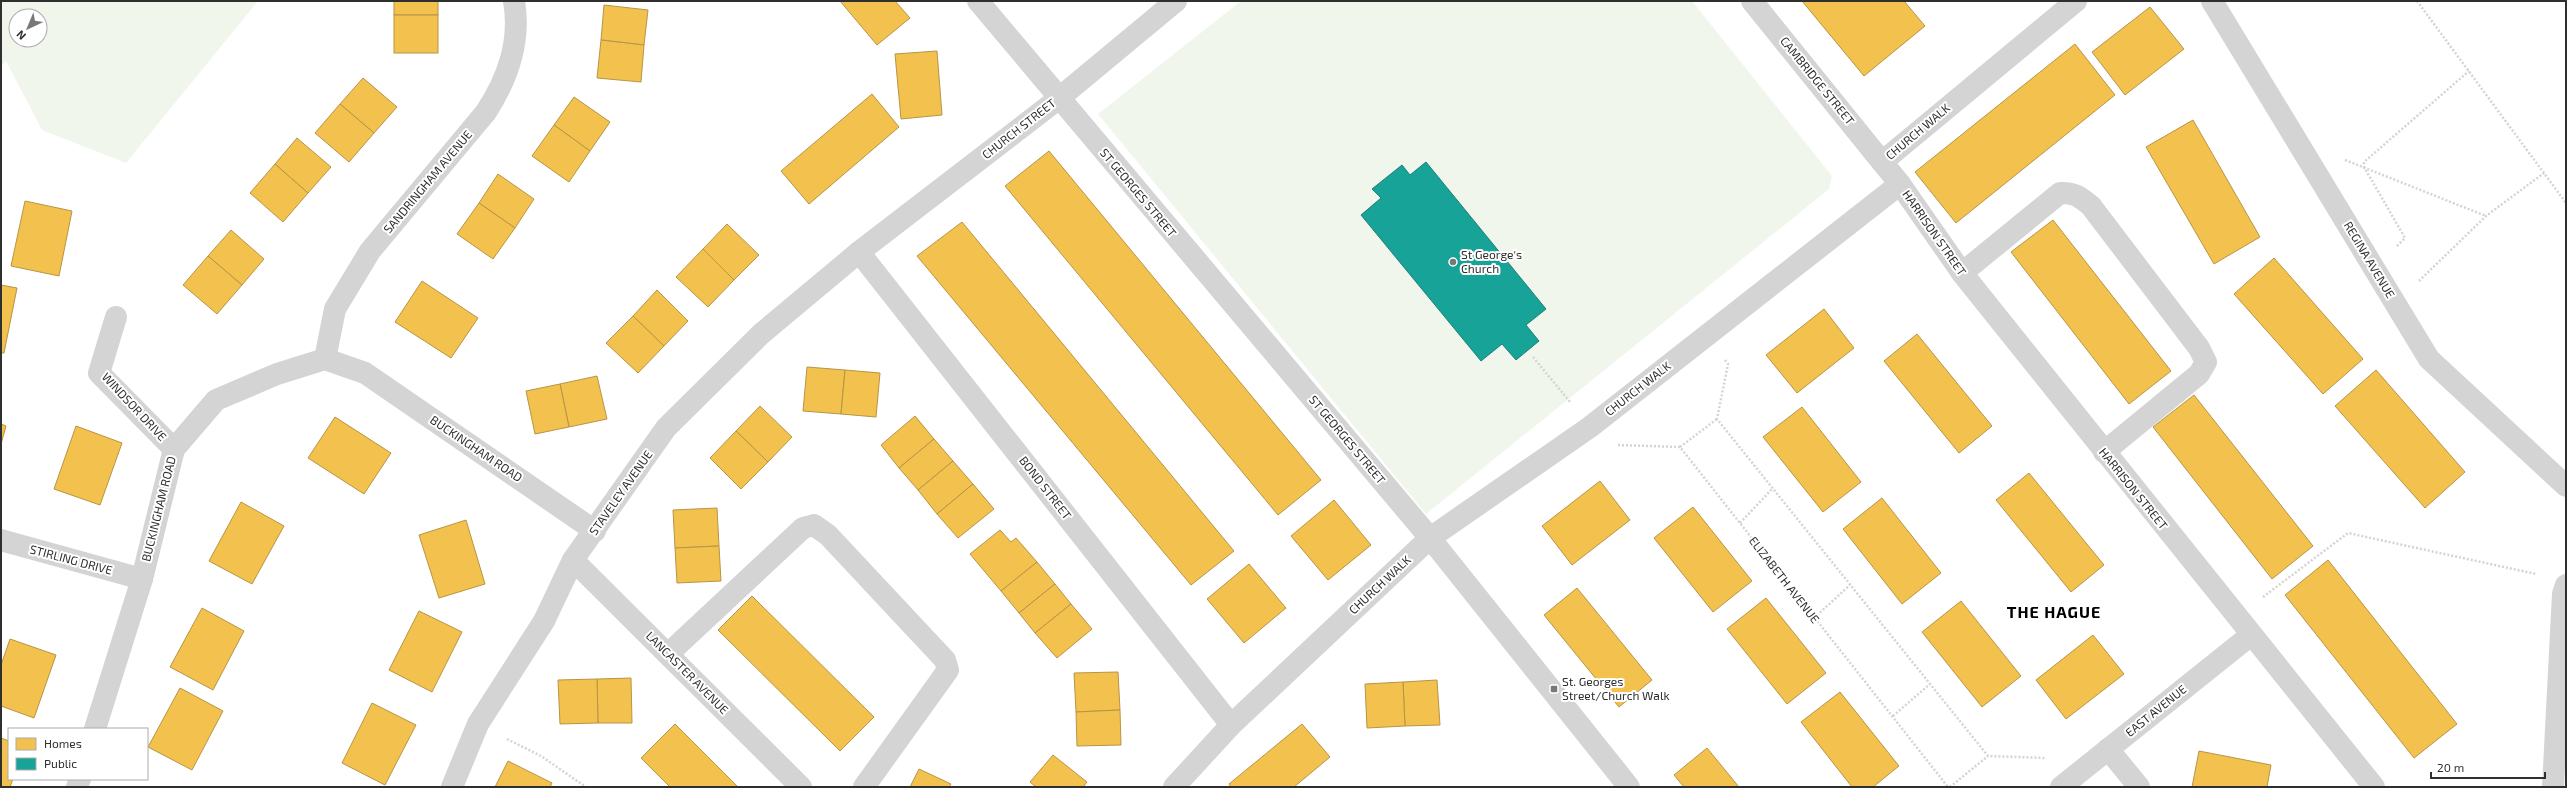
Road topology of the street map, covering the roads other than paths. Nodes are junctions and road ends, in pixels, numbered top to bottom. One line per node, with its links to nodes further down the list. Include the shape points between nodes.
1 (514, 1): 13 (street, SANDRINGHAM AVENUE, via 515,46 502,87 486,112 370,251 336,309)
2 (978, 1): 7 (street, ST GEORGES STREET)
3 (1176, 1): 7 (street, CHURCH STREET)
4 (1752, 1): 8 (street, CAMBRIDGE STREET)
5 (2076, 1): 8 (street, CHURCH WALK)
6 (2212, 1): 16 (street, REGINA AVENUE, via 2429,359)
7 (1058, 99): 10 (street, CHURCH STREET); 18 (street, ST GEORGES STREET)
8 (1882, 162): 9 (street, CHURCH WALK)
9 (1900, 184): 11 (street, HARRISON STREET); 18 (street, CHURCH WALK, via 1590,427)
10 (859, 252): 17 (street, STAVELEY AVENUE, via 761,334 666,428); 25 (street, BOND STREET)
11 (1962, 273): 15 (street, HARRISON STREET); 15 (street, via 2060,193 2079,196 2091,206 2199,348 2206,362 2199,374)
12 (116, 317): 14 (street, WINDSOR DRIVE, via 99,373)
13 (325, 359): 14 (street, BUCKINGHAM ROAD, via 277,374 216,400); 17 (street, BUCKINGHAM ROAD, via 365,373)
14 (174, 449): 21 (street, BUCKINGHAM ROAD)
15 (2104, 452): 23 (street, HARRISON STREET)
16 (2566, 486)
17 (595, 531): 20 (street, STAVELEY AVENUE)
18 (1430, 538): 25 (street, CHURCH WALK); 33 (street, ST GEORGES STREET)
19 (1, 540): 21 (street, STIRLING DRIVE)
20 (573, 560): 24 (street, LANCASTER AVENUE); 29 (street, STAVELEY AVENUE, via 544,621 478,724)
21 (142, 579): 26 (street, BUCKINGHAM ROAD)
22 (2566, 585): 36 (street, via 2563,594)
23 (2251, 635): 27 (street, EAST AVENUE); 35 (street, HARRISON STREET)
24 (668, 654): 30 (street, LANCASTER AVENUE); 31 (street, via 803,528 814,525 828,535 945,660 948,670)
25 (1231, 725): 32 (street, CHURCH WALK)
26 (95, 728)
27 (2108, 749): 28 (street, EAST AVENUE); 34 (street)
28 (2063, 786)
29 (452, 787)
30 (801, 787)
31 (864, 787)
32 (1174, 787)
33 (1629, 787)
34 (2139, 787)
35 (2374, 787)
36 (2553, 787)

